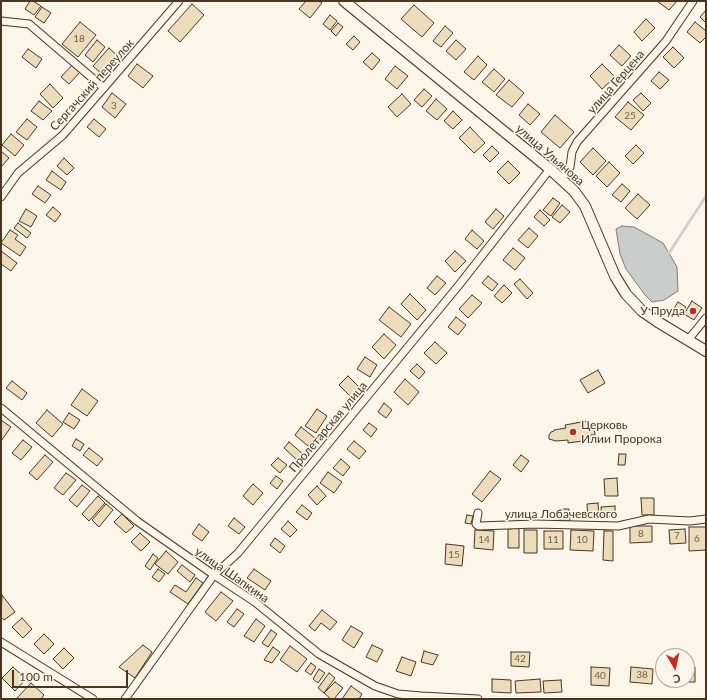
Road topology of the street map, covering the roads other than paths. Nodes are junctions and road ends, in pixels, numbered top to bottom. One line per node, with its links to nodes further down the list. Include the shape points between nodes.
1 (179, 1): 5 (street, Сергачский переулок)
2 (344, 1): 6 (main road, улица Ульянова)
3 (693, 1): 7 (street, улица Герцена, via 666,41 577,142 572,152 570,167)
4 (1, 21): 5 (street, via 29,24)
5 (104, 88): 8 (street, Сергачский переулок, via 63,135 18,173)
6 (550, 169): 7 (main road, улица Ульянова); 15 (street, Пролетарская улица, via 459,285 238,553)
7 (561, 179): 10 (main road, улица Ульянова, via 585,206 615,276 626,294 642,311)
8 (1, 197)
9 (706, 318): 10 (street)
10 (688, 340): 11 (main road, улица Ульянова)
11 (706, 351)
12 (1, 408): 15 (street, улица Шапкина, via 137,521)
13 (478, 513): 14 (street, улица Лобачевского, via 476,524 479,526 618,526 649,519)
14 (706, 519)
15 (214, 575): 18 (street, Пролетарская улица); 19 (street, улица Шапкина, via 255,602 319,654 375,686 398,694)
16 (1, 642): 17 (street)
17 (93, 699)
18 (125, 699)
19 (478, 699)

